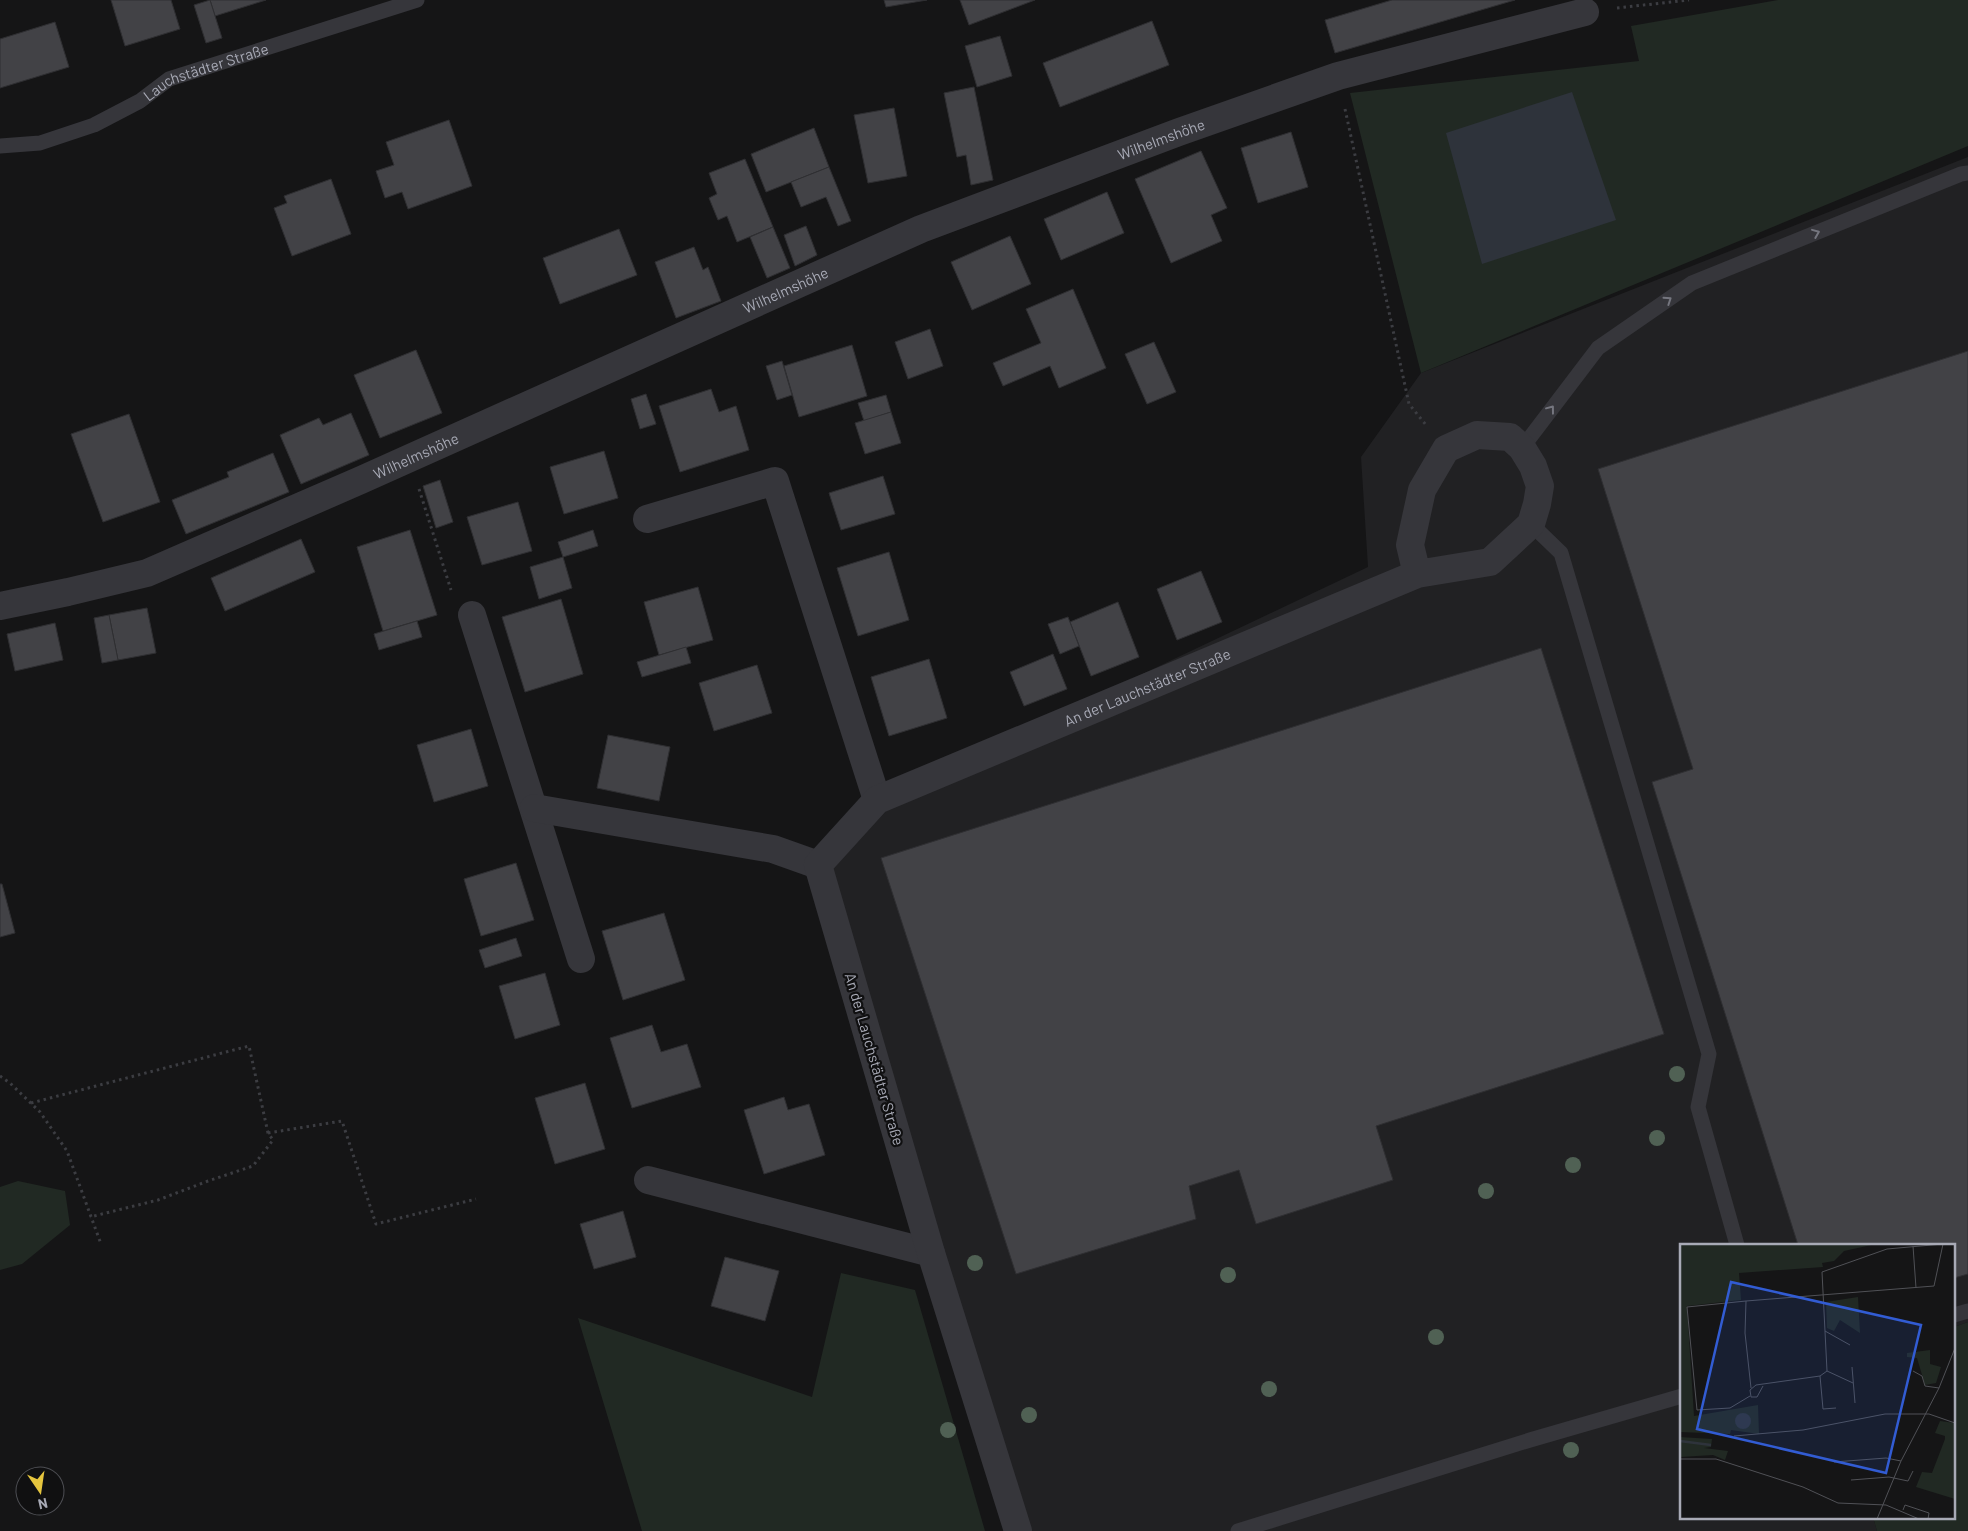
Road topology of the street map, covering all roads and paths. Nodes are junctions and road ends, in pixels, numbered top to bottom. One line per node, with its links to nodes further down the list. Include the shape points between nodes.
1 (417, 0): 5 (lane, Lauchstädter Straße, via 169,79 140,100 94,125 40,143)
2 (1689, 0): 3 (path)
3 (1585, 12): 4 (street, Wilhelmshöhe)
4 (1338, 76): 8 (path, via 1409,404); 9 (street, Wilhelmshöhe, via 921,229)
5 (0, 146)
6 (1968, 173): 7 (lane, one-way to 6, via 1598,348 1692,284)
7 (1522, 448): 8 (street, via 1510,437 1477,436); 11 (street, An der Lauchstädter Straße, via 1540,486)
8 (1446, 449): 12 (street, via 1422,490 1410,545)
9 (409, 458): 13 (street, Wilhelmshöhe, via 147,573); 14 (path, via 455,602)
10 (646, 519): 15 (street, via 775,481)
11 (1530, 524): 12 (street, An der Lauchstädter Straße, via 1490,562); 26 (lane, via 1562,553 1709,1054 1698,1107)
12 (1417, 574): 15 (street, An der Lauchstädter Straße)
13 (0, 606)
14 (472, 615): 16 (street)
15 (877, 800): 17 (street, An der Lauchstädter Straße)
16 (534, 808): 17 (street, via 773,849); 18 (street)
17 (818, 865): 27 (street, An der Lauchstädter Straße)
18 (581, 959)
19 (0, 1076): 20 (path)
20 (31, 1103): 21 (path, via 249,1046); 24 (path, via 67,1151)
21 (268, 1133): 23 (path, via 342,1121 376,1224); 24 (path, via 273,1140 253,1166 158,1200)
22 (648, 1180): 27 (street)
23 (476, 1199)
24 (90, 1217): 25 (path)
25 (101, 1244)
26 (1737, 1244)
27 (931, 1254): 31 (street, An der Lauchstädter Straße)
28 (1968, 1310): 29 (lane)
29 (1956, 1314)
30 (1680, 1397): 32 (lane)
31 (1018, 1531)
32 (1238, 1531)

